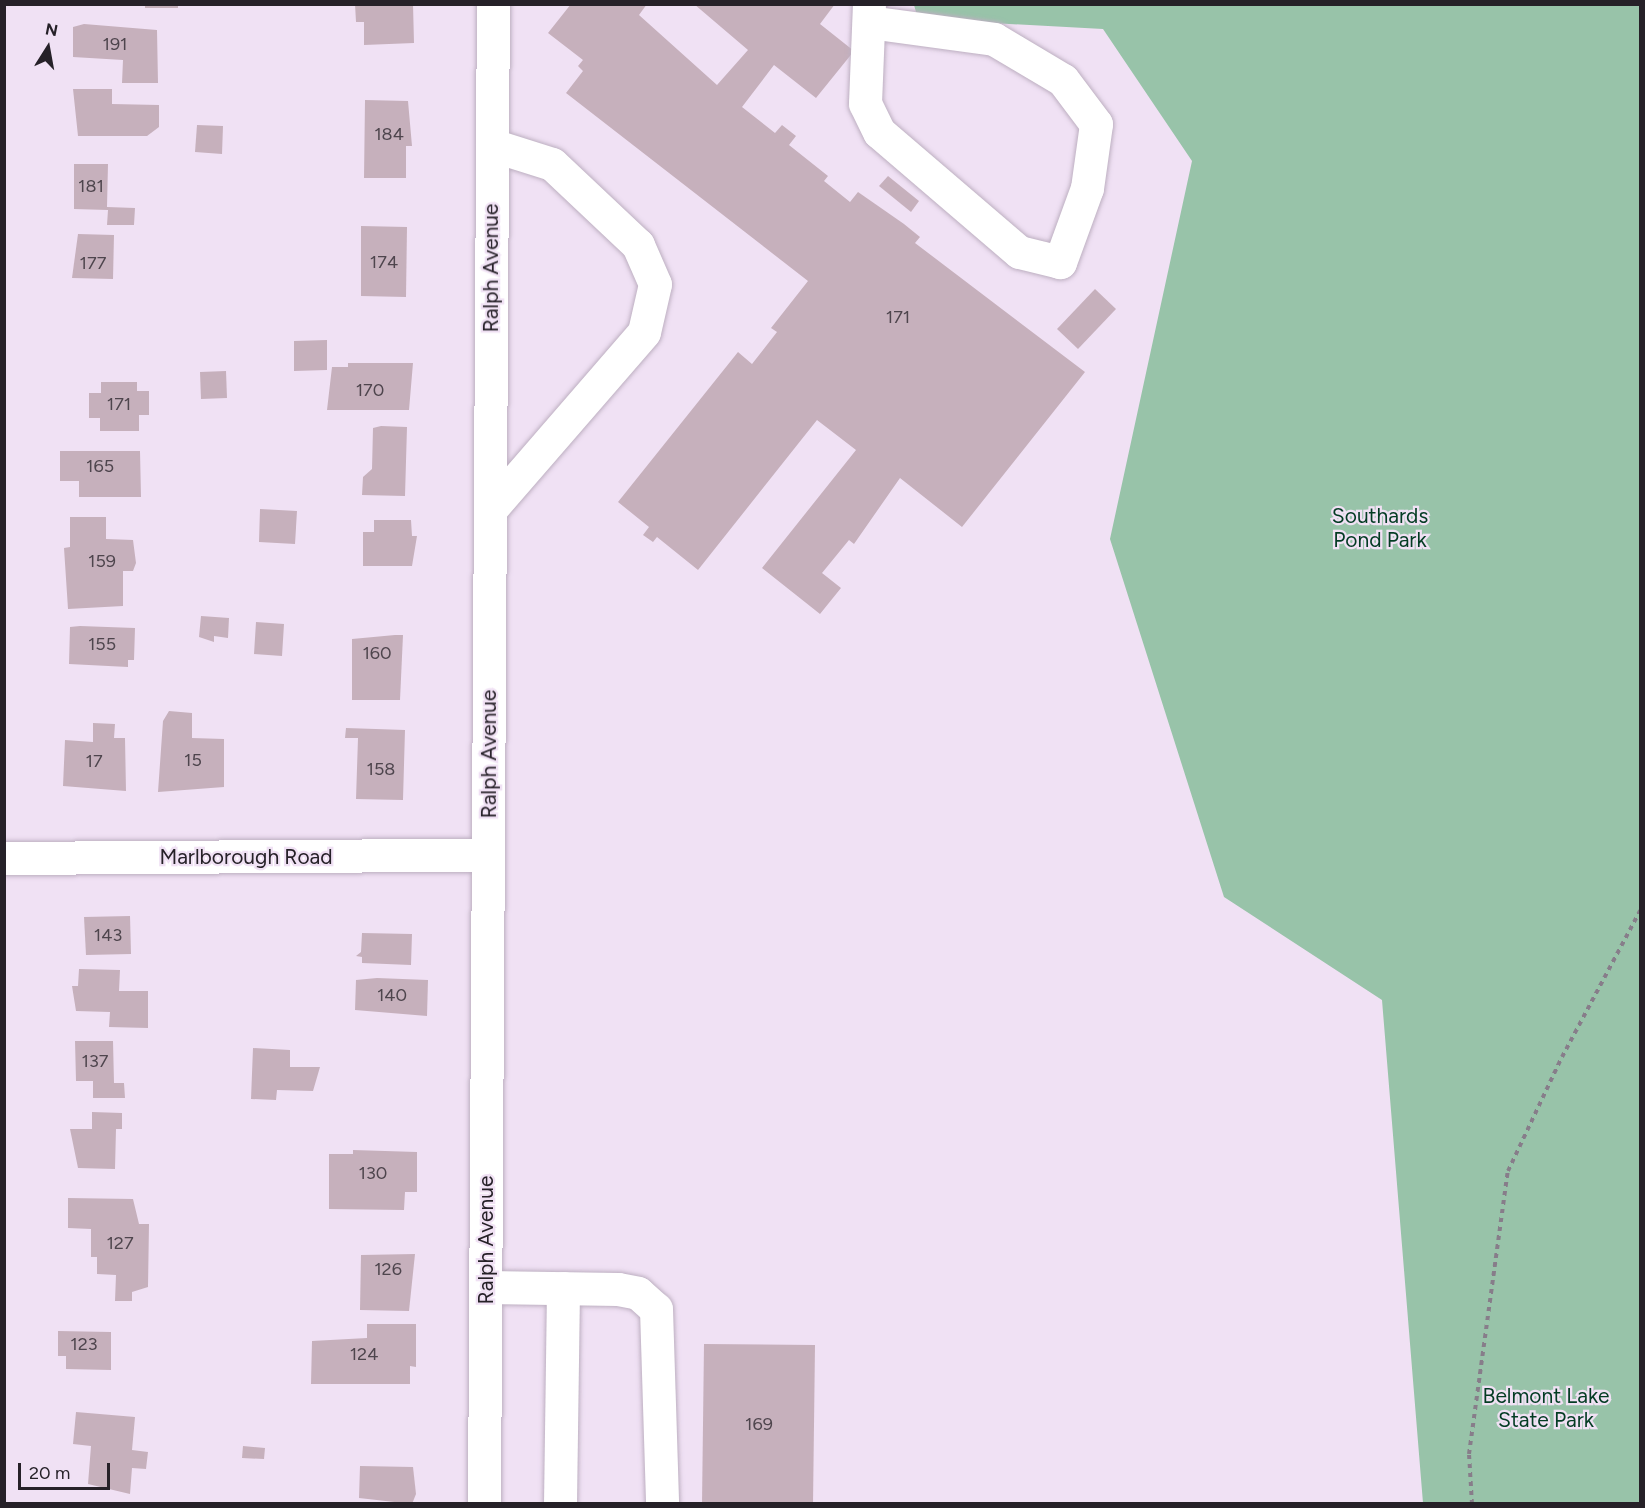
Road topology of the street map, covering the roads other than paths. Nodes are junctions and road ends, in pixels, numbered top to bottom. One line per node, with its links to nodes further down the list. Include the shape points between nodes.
1 (493, 4): 3 (street, Ralph Avenue)
2 (869, 13): 2 (street, via 866,103 879,132 1019,252 1060,262 1088,188 1096,124 1064,80 994,39)
3 (492, 145): 4 (street, Ralph Avenue); 4 (street, via 552,164 638,245 655,284 644,332)
4 (490, 510): 5 (street, Ralph Avenue)
5 (488, 855): 6 (street, Marlborough Road); 7 (street, Ralph Avenue)
6 (4, 858)
7 (486, 1287): 8 (street); 9 (street, Ralph Avenue)
8 (562, 1288): 10 (street); 11 (street, via 638,1293 656,1309)
9 (484, 1503)
10 (560, 1503)
11 (662, 1503)

